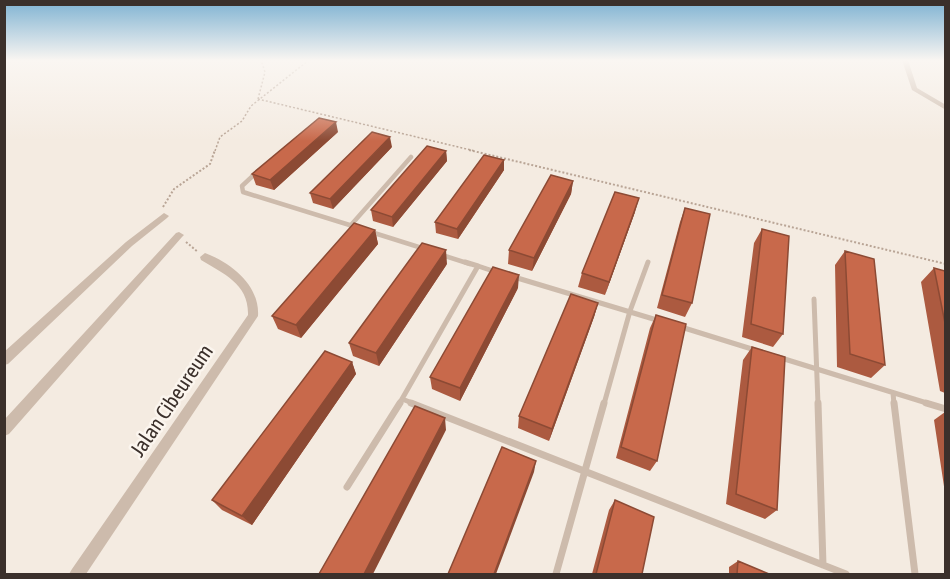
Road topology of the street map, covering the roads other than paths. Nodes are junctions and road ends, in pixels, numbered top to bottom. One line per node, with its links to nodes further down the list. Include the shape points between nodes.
1 (913, 87): 2 (street)
2 (945, 108)
3 (411, 157): 6 (lane)
4 (260, 169): 6 (lane, via 242,186 243,192)
5 (164, 216): 17 (street)
6 (351, 225): 10 (lane)
7 (179, 235): 22 (street)
8 (205, 257): 26 (street, Jalan Cibeureum, via 242,282 254,301 253,316)
9 (648, 262): 14 (lane)
10 (478, 266): 11 (lane); 20 (lane)
11 (501, 273)
12 (512, 276): 14 (lane)
13 (814, 299): 18 (lane)
14 (630, 311): 15 (lane); 23 (lane)
15 (761, 352)
16 (772, 355): 18 (lane)
17 (4, 360)
18 (817, 369): 19 (lane); 25 (lane)
19 (893, 393): 21 (lane); 29 (lane)
20 (402, 399): 23 (lane); 24 (lane)
21 (945, 409)
22 (4, 430)
23 (585, 472): 25 (lane); 27 (lane)
24 (347, 487)
25 (823, 566): 28 (lane)
26 (76, 574)
27 (556, 574)
28 (846, 574)
29 (915, 574)

